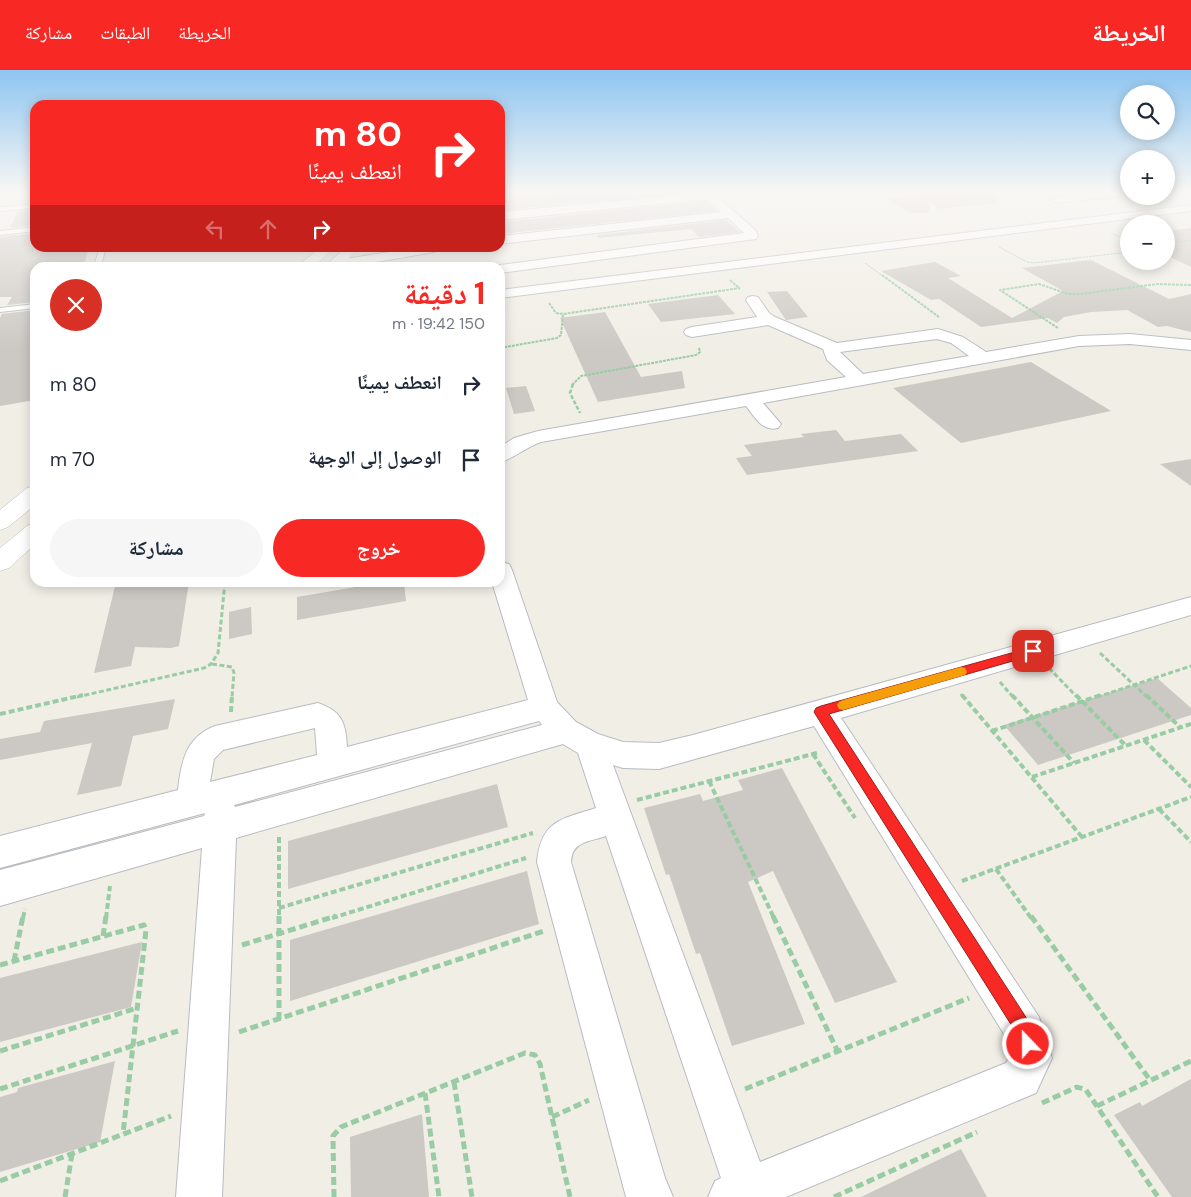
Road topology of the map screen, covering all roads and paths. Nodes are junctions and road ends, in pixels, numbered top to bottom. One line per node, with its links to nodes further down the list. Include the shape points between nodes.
1 (634, 244): 5 (street)
2 (696, 244): 5 (street)
3 (908, 244): 6 (street)
4 (994, 244): 10 (path, via 1031,263)
5 (641, 251): 15 (street); 16 (street)
6 (848, 251): 14 (street); 27 (path, via 941,319)
7 (322, 252): 11 (street)
8 (348, 252): 12 (street)
9 (401, 252): 13 (street)
10 (1120, 253)
11 (310, 262)
12 (336, 262)
13 (352, 262)
14 (717, 267): 16 (street); 18 (path)
15 (505, 268)
16 (663, 274): 19 (street)
17 (1191, 285): 28 (path, via 1157,284 1080,294 1039,284 1000,290)
18 (740, 288): 21 (path); 24 (path)
19 (542, 289): 20 (street); 24 (path, via 554,311)
20 (505, 293)
21 (753, 300): 25 (street)
22 (30, 307): 23 (lane)
23 (0, 310)
24 (563, 314): 30 (path, via 561,335 557,338)
25 (770, 320): 26 (street); 31 (street)
26 (692, 332): 36 (path, via 687,336 700,350 696,355 581,376 573,381 569,393)
27 (952, 337): 31 (street, via 932,334); 32 (street)
28 (1079, 341): 29 (street, via 1130,339); 32 (street)
29 (1191, 345)
30 (505, 347)
31 (835, 348): 33 (street, via 830,353)
32 (983, 358): 33 (street)
33 (859, 380): 34 (street)
34 (750, 400): 35 (street); 36 (street)
35 (771, 424)
36 (588, 428): 37 (street, via 521,442)
37 (505, 453)
38 (30, 497): 39 (street)
39 (0, 522)
40 (30, 535): 41 (street)
41 (0, 562)
42 (505, 582): 59 (street)
43 (225, 587): 47 (path, via 218,653)
44 (1191, 606): 45 (street)
45 (1083, 637): 46 (street); 51 (path)
46 (1033, 651): 48 (street); 52 (path)
47 (211, 664): 54 (path); 61 (path, via 232,667 234,672)
48 (984, 665): 50 (street); 55 (path)
49 (1191, 666): 51 (path)
50 (946, 676): 53 (street); 60 (path)
51 (1134, 684): 52 (path); 58 (path)
52 (1082, 701): 55 (path); 64 (path)
53 (821, 712): 59 (street, via 660,756 624,755); 63 (street)
54 (1, 714): 56 (path)
55 (1032, 718): 60 (path); 65 (path)
56 (0, 720)
57 (1191, 724): 58 (path)
58 (1180, 727): 62 (path)
59 (567, 728): 66 (street); 73 (street); 74 (street)
60 (992, 731): 67 (path)
61 (228, 736): 66 (street, via 312,715 323,716 330,727); 71 (street, via 210,742 199,754)
62 (1144, 740): 64 (path); 69 (path)
63 (841, 746): 68 (path); 83 (street)
64 (1126, 746): 65 (path)
65 (1074, 763): 67 (path)
66 (332, 764): 71 (street)
67 (1032, 778): 75 (path)
68 (709, 781): 74 (path, via 637,800); 97 (path)
69 (1191, 787)
70 (1191, 797): 72 (path)
71 (211, 807): 73 (street); 78 (street); 79 (street); 88 (street)
72 (1160, 809): 75 (path); 77 (path)
73 (278, 810): 84 (path)
74 (625, 812): 76 (street); 113 (street)
75 (1082, 837): 80 (path)
76 (560, 841): 84 (path, via 539,831); 85 (street, via 554,862); 86 (path)
77 (1191, 842)
78 (0, 852)
79 (114, 856): 81 (street); 87 (path)
80 (996, 868): 83 (path); 99 (path)
81 (32, 879): 82 (street); 89 (path)
82 (0, 888)
83 (936, 891): 91 (street)
84 (279, 908): 86 (path)
85 (571, 923): 93 (path); 101 (street)
86 (279, 933): 88 (path); 93 (path)
87 (103, 936): 89 (path); 92 (path, via 144,925)
88 (213, 954): 94 (street)
89 (14, 961): 90 (path)
90 (0, 965)
91 (997, 987): 97 (path); 113 (street, via 1025,1031 1032,1058 1021,1078)
92 (137, 1008): 95 (path); 96 (path)
93 (279, 1019): 94 (path)
94 (208, 1032): 95 (path); 105 (street)
95 (133, 1045): 103 (path); 110 (path)
96 (0, 1051)
97 (838, 1052): 102 (path, via 745,1090)
98 (1191, 1060): 99 (path)
99 (1150, 1080): 106 (path)
100 (454, 1082): 104 (path); 108 (path, via 525,1053 535,1055); 118 (path)
101 (617, 1088): 108 (path); 120 (street)
102 (738, 1088)
103 (0, 1089)
104 (425, 1094): 116 (path, via 341,1127 333,1136); 117 (path)
105 (204, 1104): 110 (path); 115 (street)
106 (1098, 1106): 107 (path, via 1086,1090 1078,1087); 122 (path)
107 (1032, 1107)
108 (552, 1117): 119 (path)
109 (988, 1128): 121 (path)
110 (123, 1134): 111 (path)
111 (72, 1154): 112 (path); 114 (path)
112 (0, 1181)
113 (739, 1193)
114 (65, 1197)
115 (199, 1197)
116 (334, 1197)
117 (439, 1197)
118 (472, 1197)
119 (570, 1197)
120 (650, 1197)
121 (834, 1197)
122 (1158, 1197)

